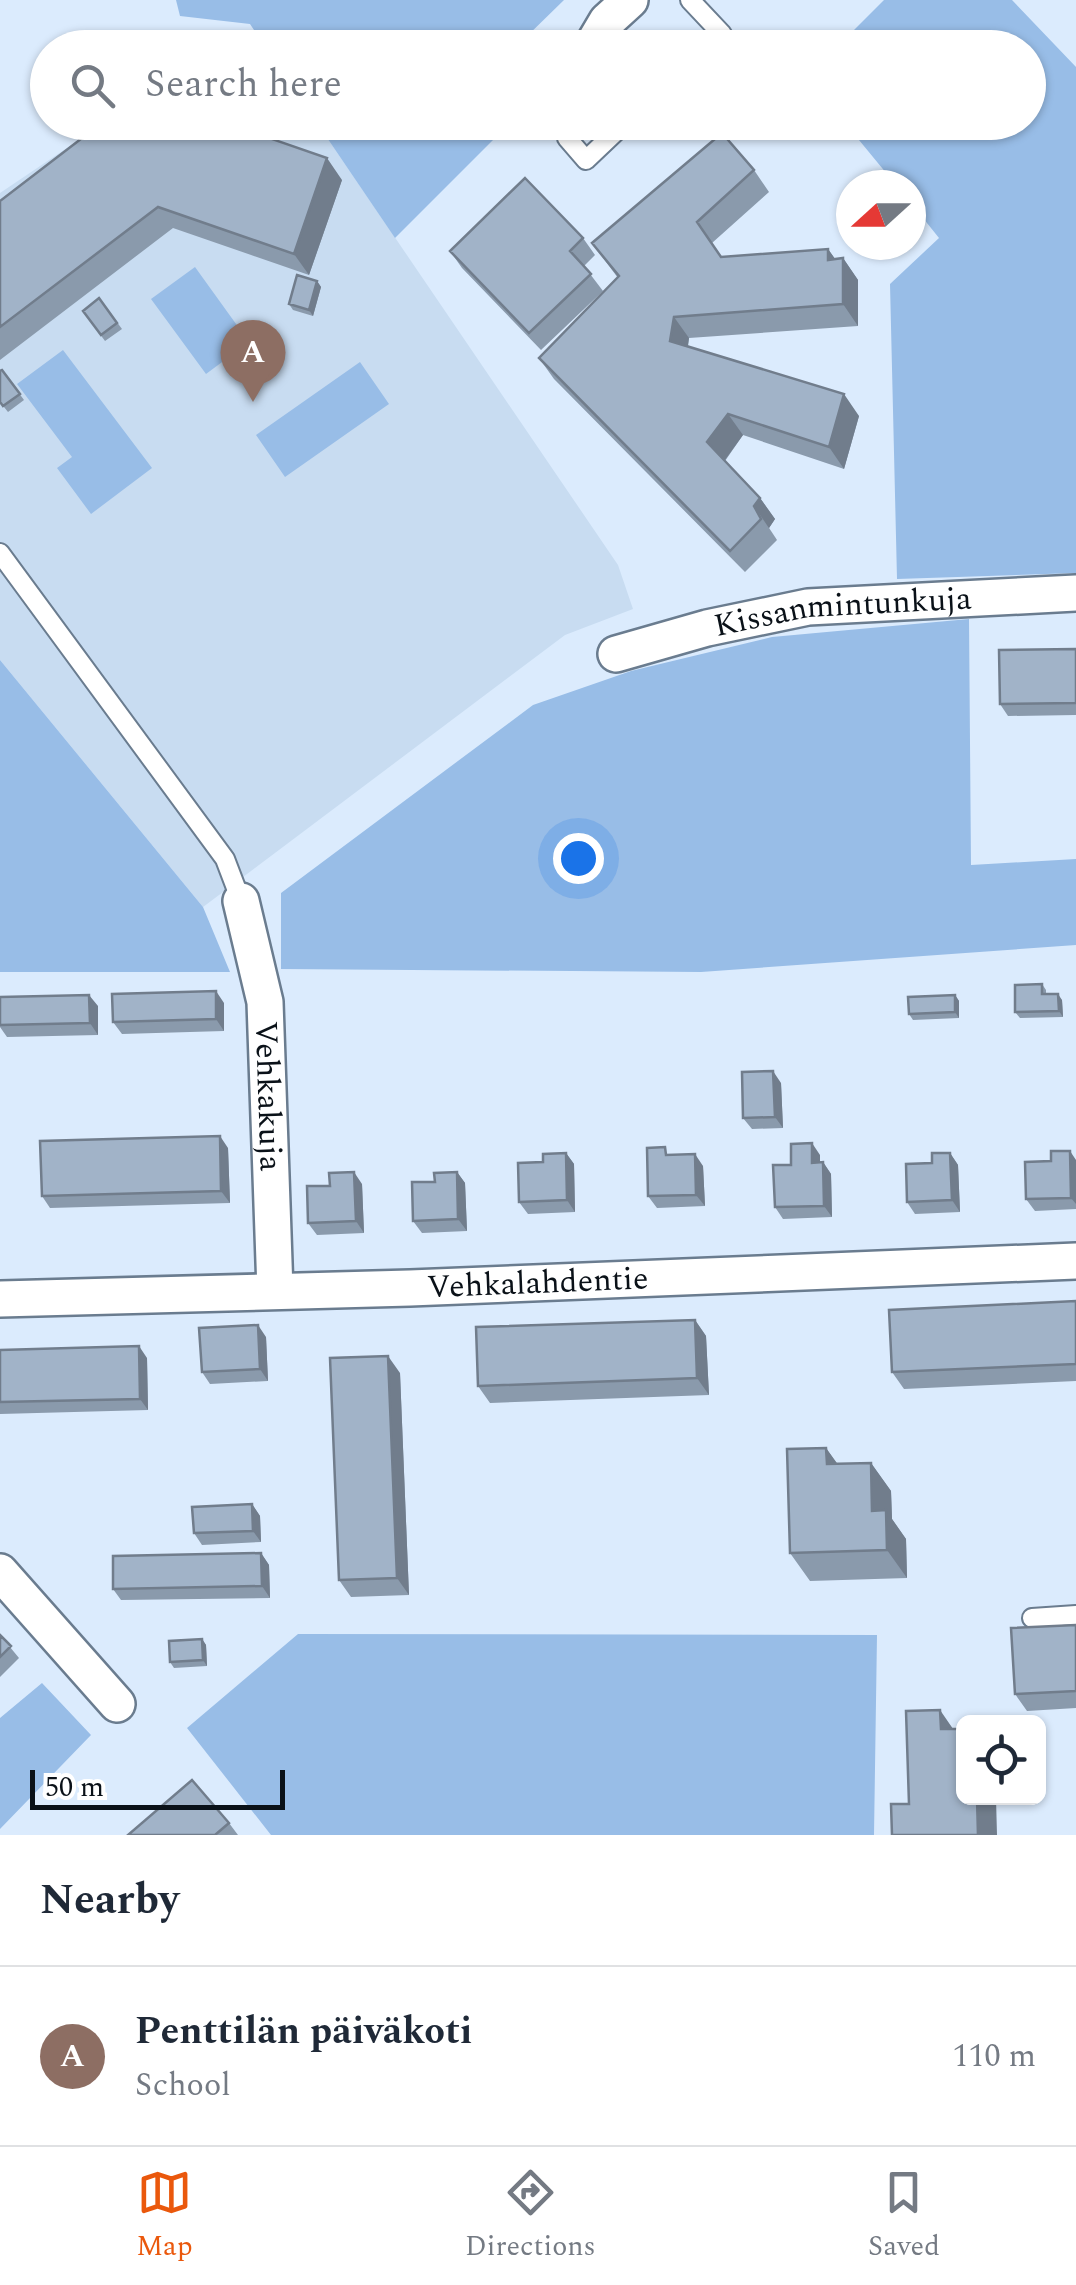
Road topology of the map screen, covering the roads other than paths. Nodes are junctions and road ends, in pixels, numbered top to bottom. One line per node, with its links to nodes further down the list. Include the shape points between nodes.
1 (630, 0): 3 (street)
2 (690, 0): 4 (lane)
3 (602, 30)
4 (718, 30)
5 (569, 140): 6 (lane, via 586,160)
6 (607, 140)
7 (0, 554): 10 (lane, via 225,858)
8 (1076, 593): 9 (street, Kissanmintunkuja, via 808,607)
9 (616, 654)
10 (241, 901): 12 (street, Vehkakuja, via 265,1002)
11 (1076, 1260): 12 (street, Vehkalahdentie)
12 (274, 1292): 13 (street, Vehkalahdentie)
13 (0, 1300)
14 (0, 1572): 17 (street)
15 (1076, 1615): 16 (lane)
16 (1032, 1618)
17 (118, 1704)

